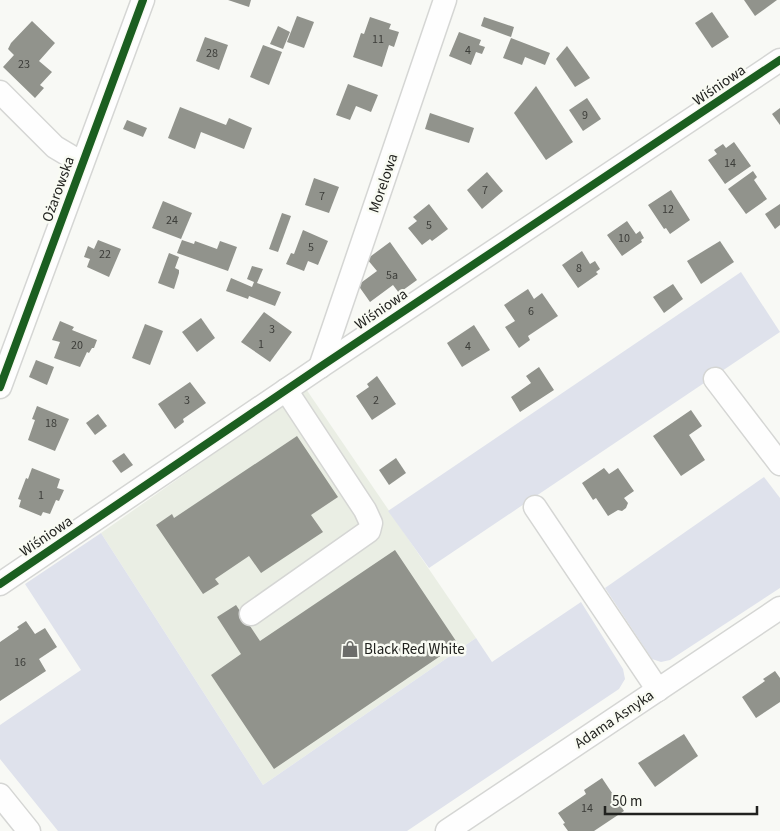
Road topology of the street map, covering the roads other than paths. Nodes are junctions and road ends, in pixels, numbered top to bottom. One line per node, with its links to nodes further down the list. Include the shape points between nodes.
1 (143, 0): 5 (street, Ożarowska)
2 (445, 0): 6 (street, Morelowa)
3 (780, 60): 6 (street, Wiśniowa)
4 (0, 92): 5 (street, via 55,147)
5 (82, 163): 8 (street, Ożarowska)
6 (320, 367): 9 (street, Wiśniowa)
7 (715, 379): 10 (street)
8 (0, 387)
9 (286, 390): 12 (street, Wiśniowa); 14 (street, via 365,510 369,531)
10 (780, 464)
11 (535, 507): 15 (street)
12 (0, 584)
13 (780, 608): 15 (street, Adama Asnyka)
14 (251, 614)
15 (658, 690): 18 (street, Adama Asnyka)
16 (0, 795): 17 (street)
17 (29, 831)
18 (447, 831)

